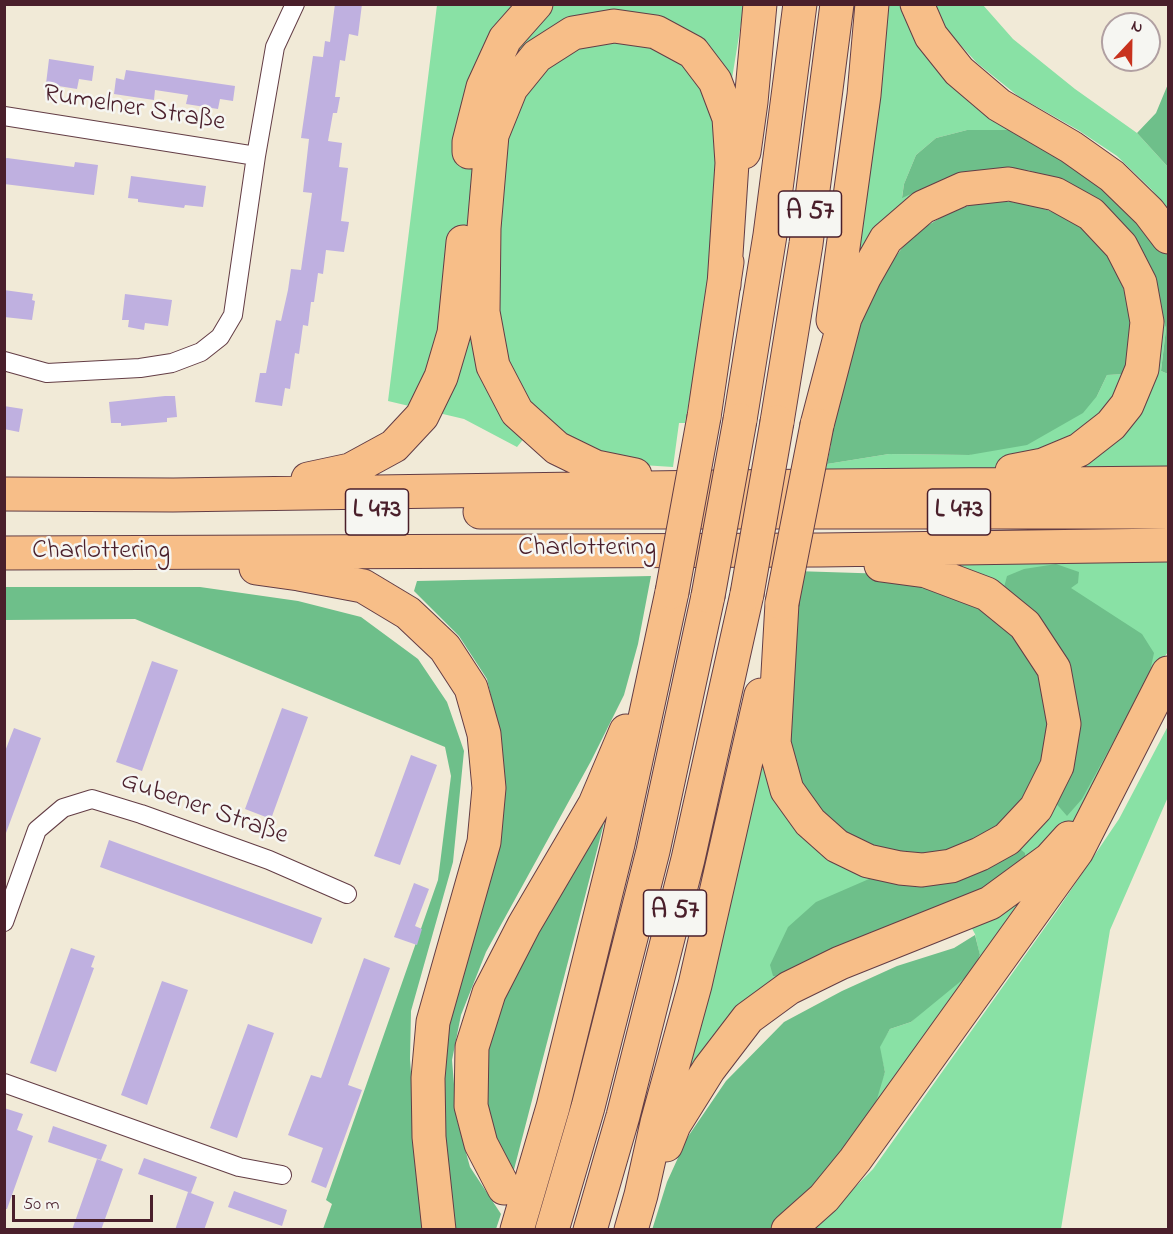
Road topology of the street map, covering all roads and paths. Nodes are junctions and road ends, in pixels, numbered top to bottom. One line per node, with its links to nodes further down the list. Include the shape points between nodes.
1 (295, 4): 9 (street, Rumelner Straße, via 275,47)
2 (536, 4): 18 (highway, via 505,39 483,87 469,142 454,333 441,377 422,416 394,446 350,470 296,482)
3 (760, 4): 11 (highway, via 751,102)
4 (800, 4): 37 (highway, A 57, bridge, via 770,235 708,596 650,862 588,1107)
5 (837, 4): 38 (highway, A 57, bridge, via 806,243 747,594 683,881)
6 (872, 4): 13 (highway, via 848,221)
7 (917, 4): 10 (highway, via 931,36 959,71 999,105 1112,176)
8 (4, 116): 9 (street, Rumelner Straße)
9 (256, 156): 12 (street, Rumelner Straße, via 233,315 220,337 201,352 172,363 140,368 47,373)
10 (1168, 237)
11 (724, 285): 16 (highway, via 732,163 729,118 715,81 693,52 656,32 614,26 573,33 537,56 511,88 492,135 484,228 483,312 493,366 517,412 557,448 596,467); 25 (highway, bridge)
12 (4, 361)
13 (817, 425): 15 (highway, via 845,318 886,239 923,207 963,189 1009,184 1055,194 1091,214 1121,246 1140,283 1147,322 1142,369 1127,405 1111,425 1079,450 1043,465); 26 (highway, bridge)
14 (1168, 483): 15 (highway)
15 (950, 485): 16 (highway)
16 (714, 487): 18 (highway)
17 (4, 494): 18 (highway)
18 (173, 495)
19 (4, 512): 20 (highway, Charlottering / L 473)
20 (1168, 512)
21 (1168, 545): 22 (highway, Charlottering / L 473)
22 (821, 549): 23 (highway, Charlottering / L 473); 26 (highway, via 864,563 926,571 987,594 1026,625 1053,669 1064,724 1057,766 1036,808 1007,839 951,866 900,868 868,861 837,846 810,822 787,790 774,743)
23 (130, 552): 24 (highway, Charlottering / L 473); 35 (highway, via 363,586 408,613 445,648 471,688 484,734 489,788 484,842 433,1022 428,1078 429,1137)
24 (4, 553)
25 (672, 592): 33 (highway, via 619,750 595,804 489,993 472,1047 471,1106 482,1144); 36 (highway, via 618,844 553,1107)
26 (782, 603): 34 (highway, via 695,985)
27 (1168, 673): 28 (highway)
28 (1099, 808): 34 (highway, via 1050,860 990,903 840,963 789,988 747,1018 674,1125); 40 (highway, via 1077,851 862,1151 824,1198)
29 (347, 894): 30 (street, Gubener Straße, via 269,860 92,799 63,808 38,830)
30 (4, 922)
31 (4, 1083): 32 (street, via 239,1167)
32 (282, 1175)
33 (504, 1188)
34 (641, 1195): 39 (highway)
35 (440, 1230)
36 (517, 1230)
37 (552, 1230)
38 (590, 1230)
39 (631, 1230)
40 (788, 1230)

